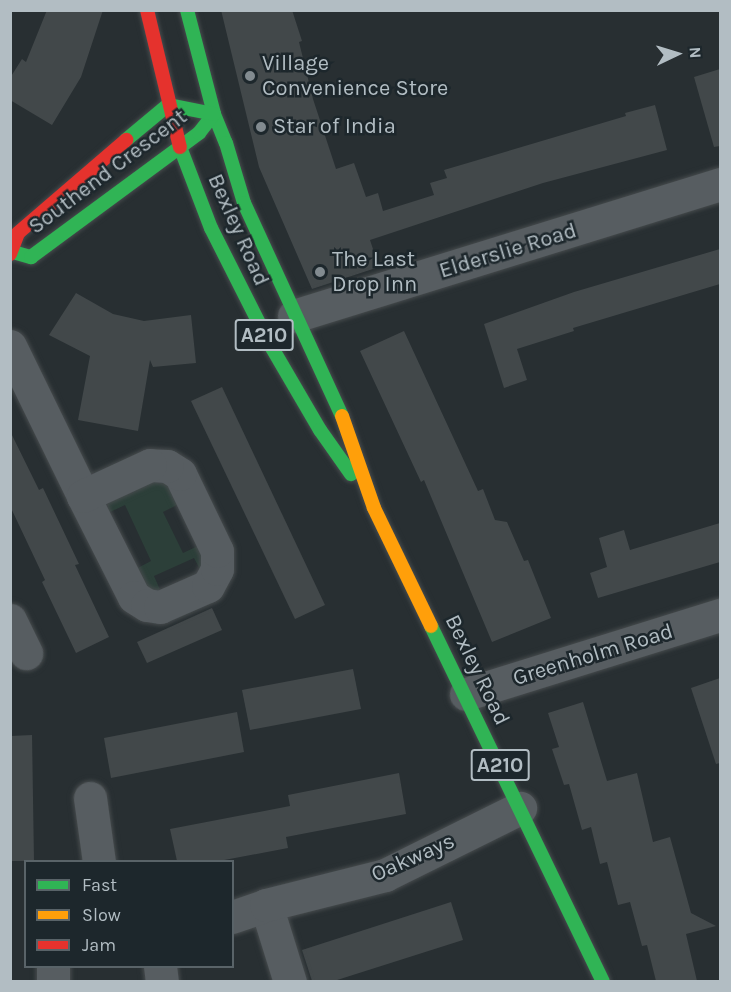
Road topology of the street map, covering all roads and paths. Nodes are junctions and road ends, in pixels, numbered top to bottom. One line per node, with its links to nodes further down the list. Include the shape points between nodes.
1 (147, 10): 3 (main road, Bexley Road / A210)
2 (187, 10): 4 (main road, A210)
3 (168, 105): 4 (main road, Southend Crescent); 5 (main road, Bexley Road / A210); 7 (main road, Southend Crescent, via 18,233)
4 (214, 114): 5 (main road, Southend Crescent); 8 (main road, Bexley Road / A210, via 244,203)
5 (180, 148): 7 (main road, Southend Crescent, via 31,256); 12 (main road, Bexley Road / A210, via 215,237 263,332 320,430)
6 (720, 184): 8 (street, Elderslie Road)
7 (12, 253)
8 (294, 316): 12 (main road, Bexley Road / A210, via 343,417)
9 (10, 346): 10 (street)
10 (21, 398): 11 (street)
11 (83, 496): 11 (street, via 134,597 160,607 207,586 217,569 217,551 180,474 167,466 150,465)
12 (374, 508): 16 (main road, Bexley Road / A210)
13 (720, 615): 16 (street, Greenholm Road)
14 (10, 620): 15 (street)
15 (26, 654)
16 (466, 694): 18 (main road, Bexley Road / A210)
17 (90, 798): 19 (street)
18 (520, 808): 20 (street, Oakways, via 385,875); 23 (main road, Bexley Road / A210)
19 (99, 860)
20 (266, 905): 21 (street, Oakways); 22 (street)
21 (234, 916)
22 (290, 981)
23 (603, 981)

